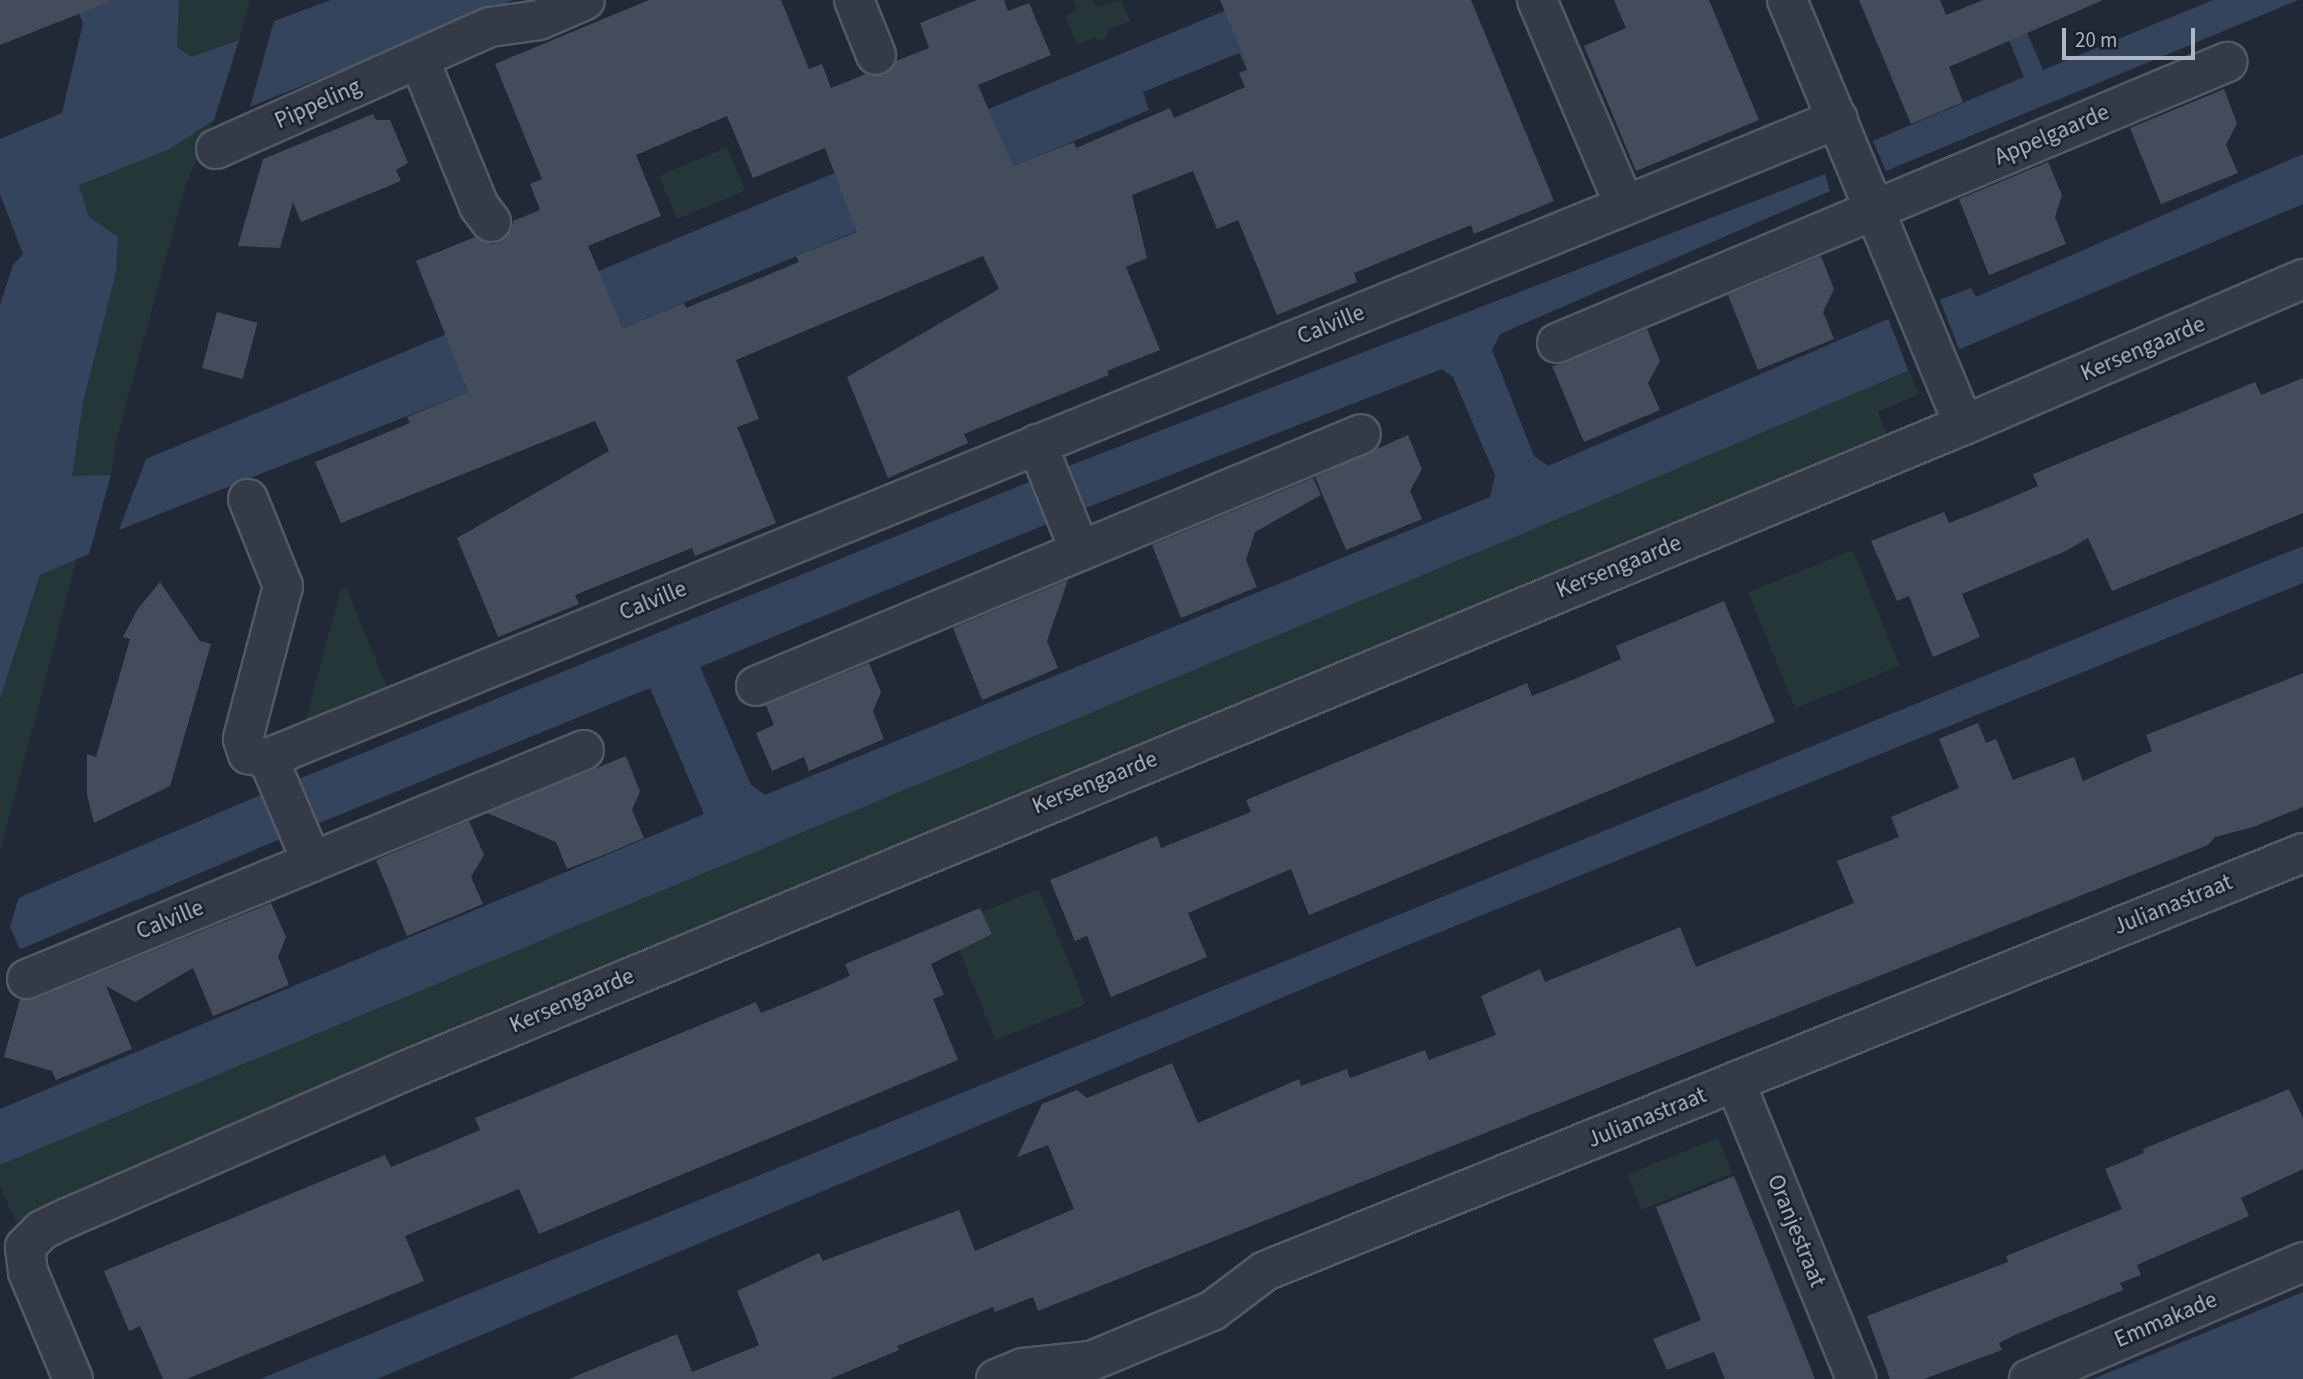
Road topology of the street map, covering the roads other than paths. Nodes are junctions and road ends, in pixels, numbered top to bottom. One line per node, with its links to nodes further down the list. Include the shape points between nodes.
1 (586, 0): 6 (street, Pippeling, via 539,20 490,27)
2 (854, 0): 5 (street)
3 (1537, 0): 11 (street)
4 (1787, 0): 8 (street)
5 (876, 55)
6 (419, 59): 9 (street, Pippeling); 12 (street, via 479,206)
7 (2227, 62): 10 (street, Appelgaarde)
8 (1843, 130): 10 (street); 11 (street, Calville)
9 (216, 149)
10 (1871, 197): 14 (street, Appelgaarde); 15 (street)
11 (1624, 204): 17 (street, Calville)
12 (491, 222)
13 (2303, 279): 15 (street, Kersengaarde)
14 (1557, 343)
15 (1964, 425): 28 (street, Kersengaarde, via 400,1073 42,1230 25,1247 28,1272)
16 (1361, 434): 19 (street)
17 (1042, 457): 19 (street); 22 (street, Calville)
18 (248, 499): 22 (street, via 283,586 243,739 248,754)
19 (1075, 539): 20 (street)
20 (756, 686)
21 (584, 750): 23 (street, Calville)
22 (273, 770): 23 (street)
23 (307, 849): 25 (street, Calville)
24 (2303, 853): 26 (street, Julianastraat)
25 (27, 979)
26 (1735, 1082): 29 (street, Julianastraat, via 1265,1270 1212,1311 1091,1361 1023,1368); 30 (street, Oranjestraat)
27 (2303, 1262): 31 (street, Emmakade)
28 (73, 1379)
29 (996, 1379)
30 (1856, 1379)
31 (2029, 1379)

